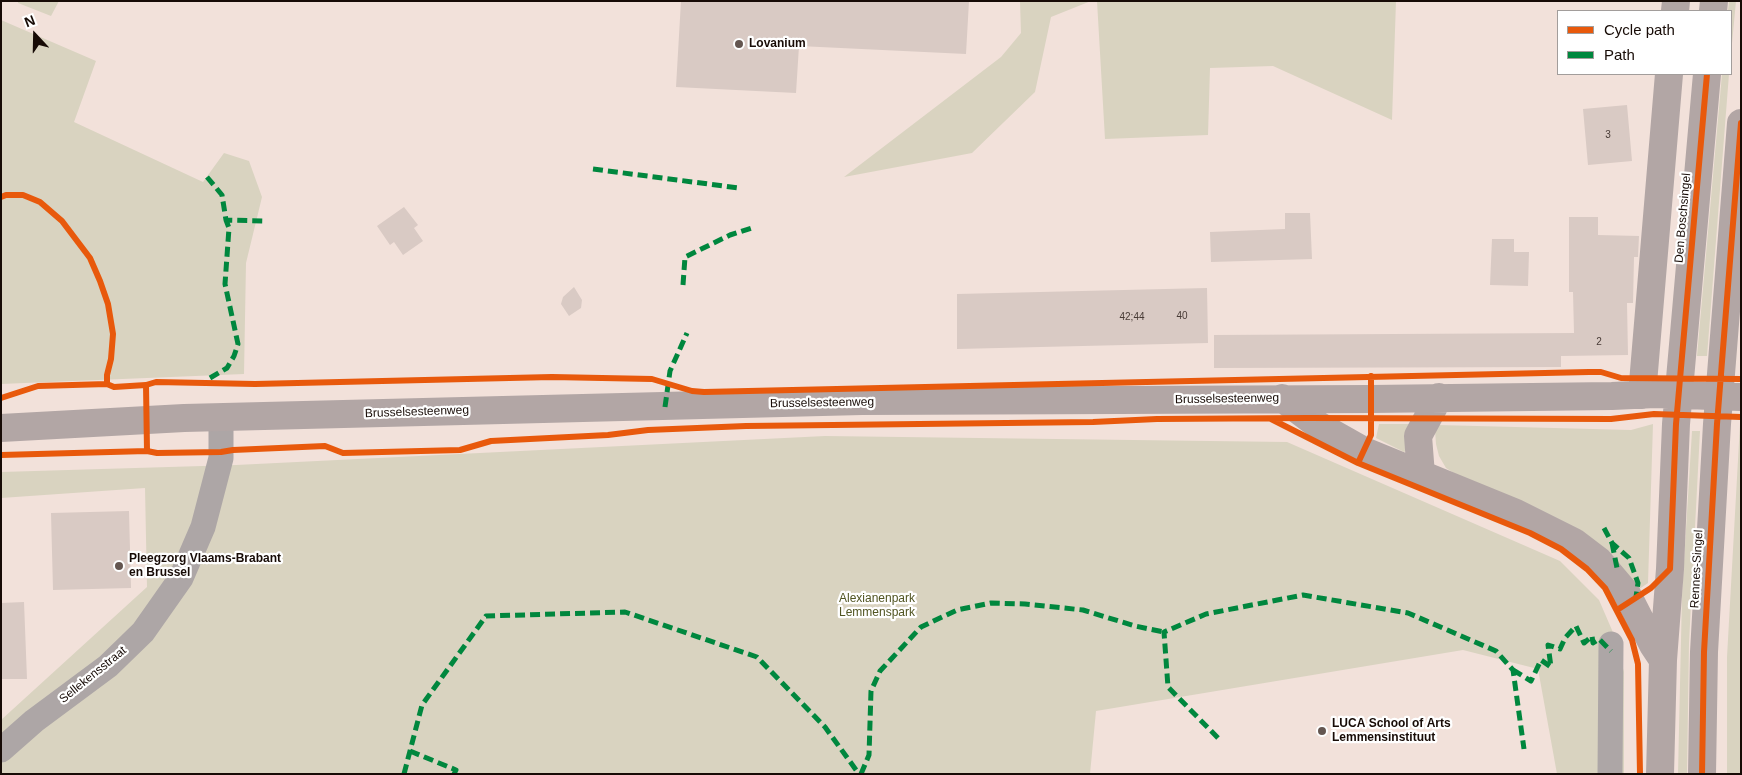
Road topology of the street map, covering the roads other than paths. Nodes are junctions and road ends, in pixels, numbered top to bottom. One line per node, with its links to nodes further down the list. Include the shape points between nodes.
1 (1670, 75): 4 (main road)
2 (1707, 75): 12 (main road, Den Boschsingel, via 1676,424)
3 (1741, 123): 16 (main road, Rennes-Singel, via 1717,424 1704,652)
4 (1642, 394): 5 (main road, Brusselsesteenweg); 7 (main road, Brusselsesteenweg)
5 (1741, 396)
6 (1282, 398): 7 (main road, Brusselsesteenweg); 8 (main road, Brusselsesteenweg, via 862,401); 10 (main road, via 1318,425 1364,451)
7 (1440, 398): 10 (main road, via 1418,436)
8 (221, 418): 9 (main road, Brusselsesteenweg); 13 (street, Sellekensstraat, via 221,458 203,526 180,578 144,632 108,666)
9 (1, 428)
10 (1421, 475): 12 (main road, via 1516,513 1574,542 1599,561 1627,594)
11 (1611, 644): 14 (street)
12 (1663, 660): 15 (main road)
13 (1, 750)
14 (1610, 774)
15 (1660, 774)
16 (1702, 774)

